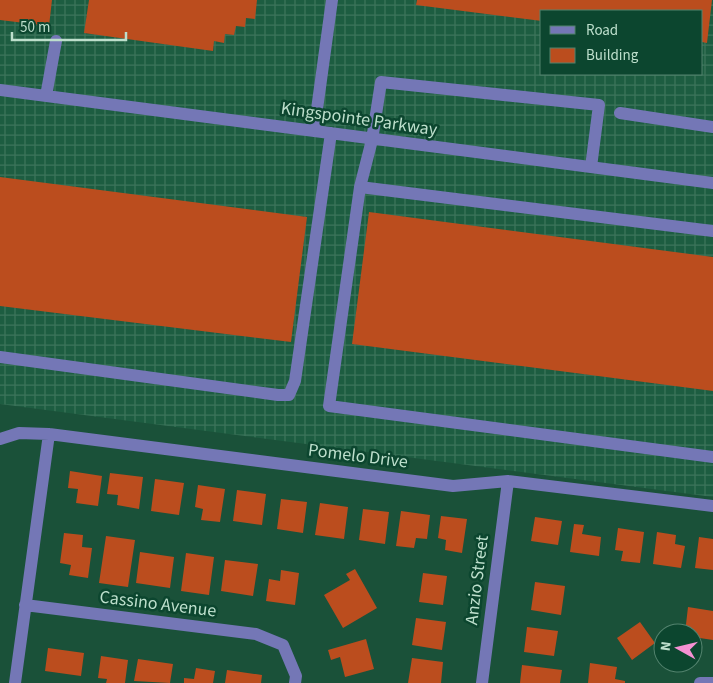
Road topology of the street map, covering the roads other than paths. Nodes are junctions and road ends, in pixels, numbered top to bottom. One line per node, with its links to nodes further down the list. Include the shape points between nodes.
1 (332, 0): 7 (street)
2 (56, 41): 4 (street)
3 (0, 90): 4 (street, Kingspointe Parkway)
4 (46, 96): 7 (street, Kingspointe Parkway)
5 (620, 113): 6 (street)
6 (713, 127)
7 (314, 131): 8 (street, Kingspointe Parkway)
8 (331, 133): 9 (street, Kingspointe Parkway); 14 (street, via 295,381 290,395)
9 (372, 140): 10 (street, Kingspointe Parkway); 10 (street, via 381,82 599,105); 12 (street)
10 (591, 167): 11 (street, Kingspointe Parkway)
11 (713, 183)
12 (360, 187): 13 (street); 17 (street, via 330,406)
13 (713, 231)
14 (0, 358)
15 (49, 434): 16 (street, Pomelo Drive, via 19,433); 18 (street, Pomelo Drive, via 453,486); 20 (street)
16 (0, 439)
17 (713, 457)
18 (508, 481): 19 (street, Pomelo Drive); 24 (street, Anzio Street)
19 (713, 506)
20 (25, 605): 22 (street); 23 (street, Cassino Avenue, via 256,634 283,645 296,676)
21 (713, 682): 25 (street)
22 (15, 683)
23 (295, 683)
24 (482, 683)
25 (700, 683)

